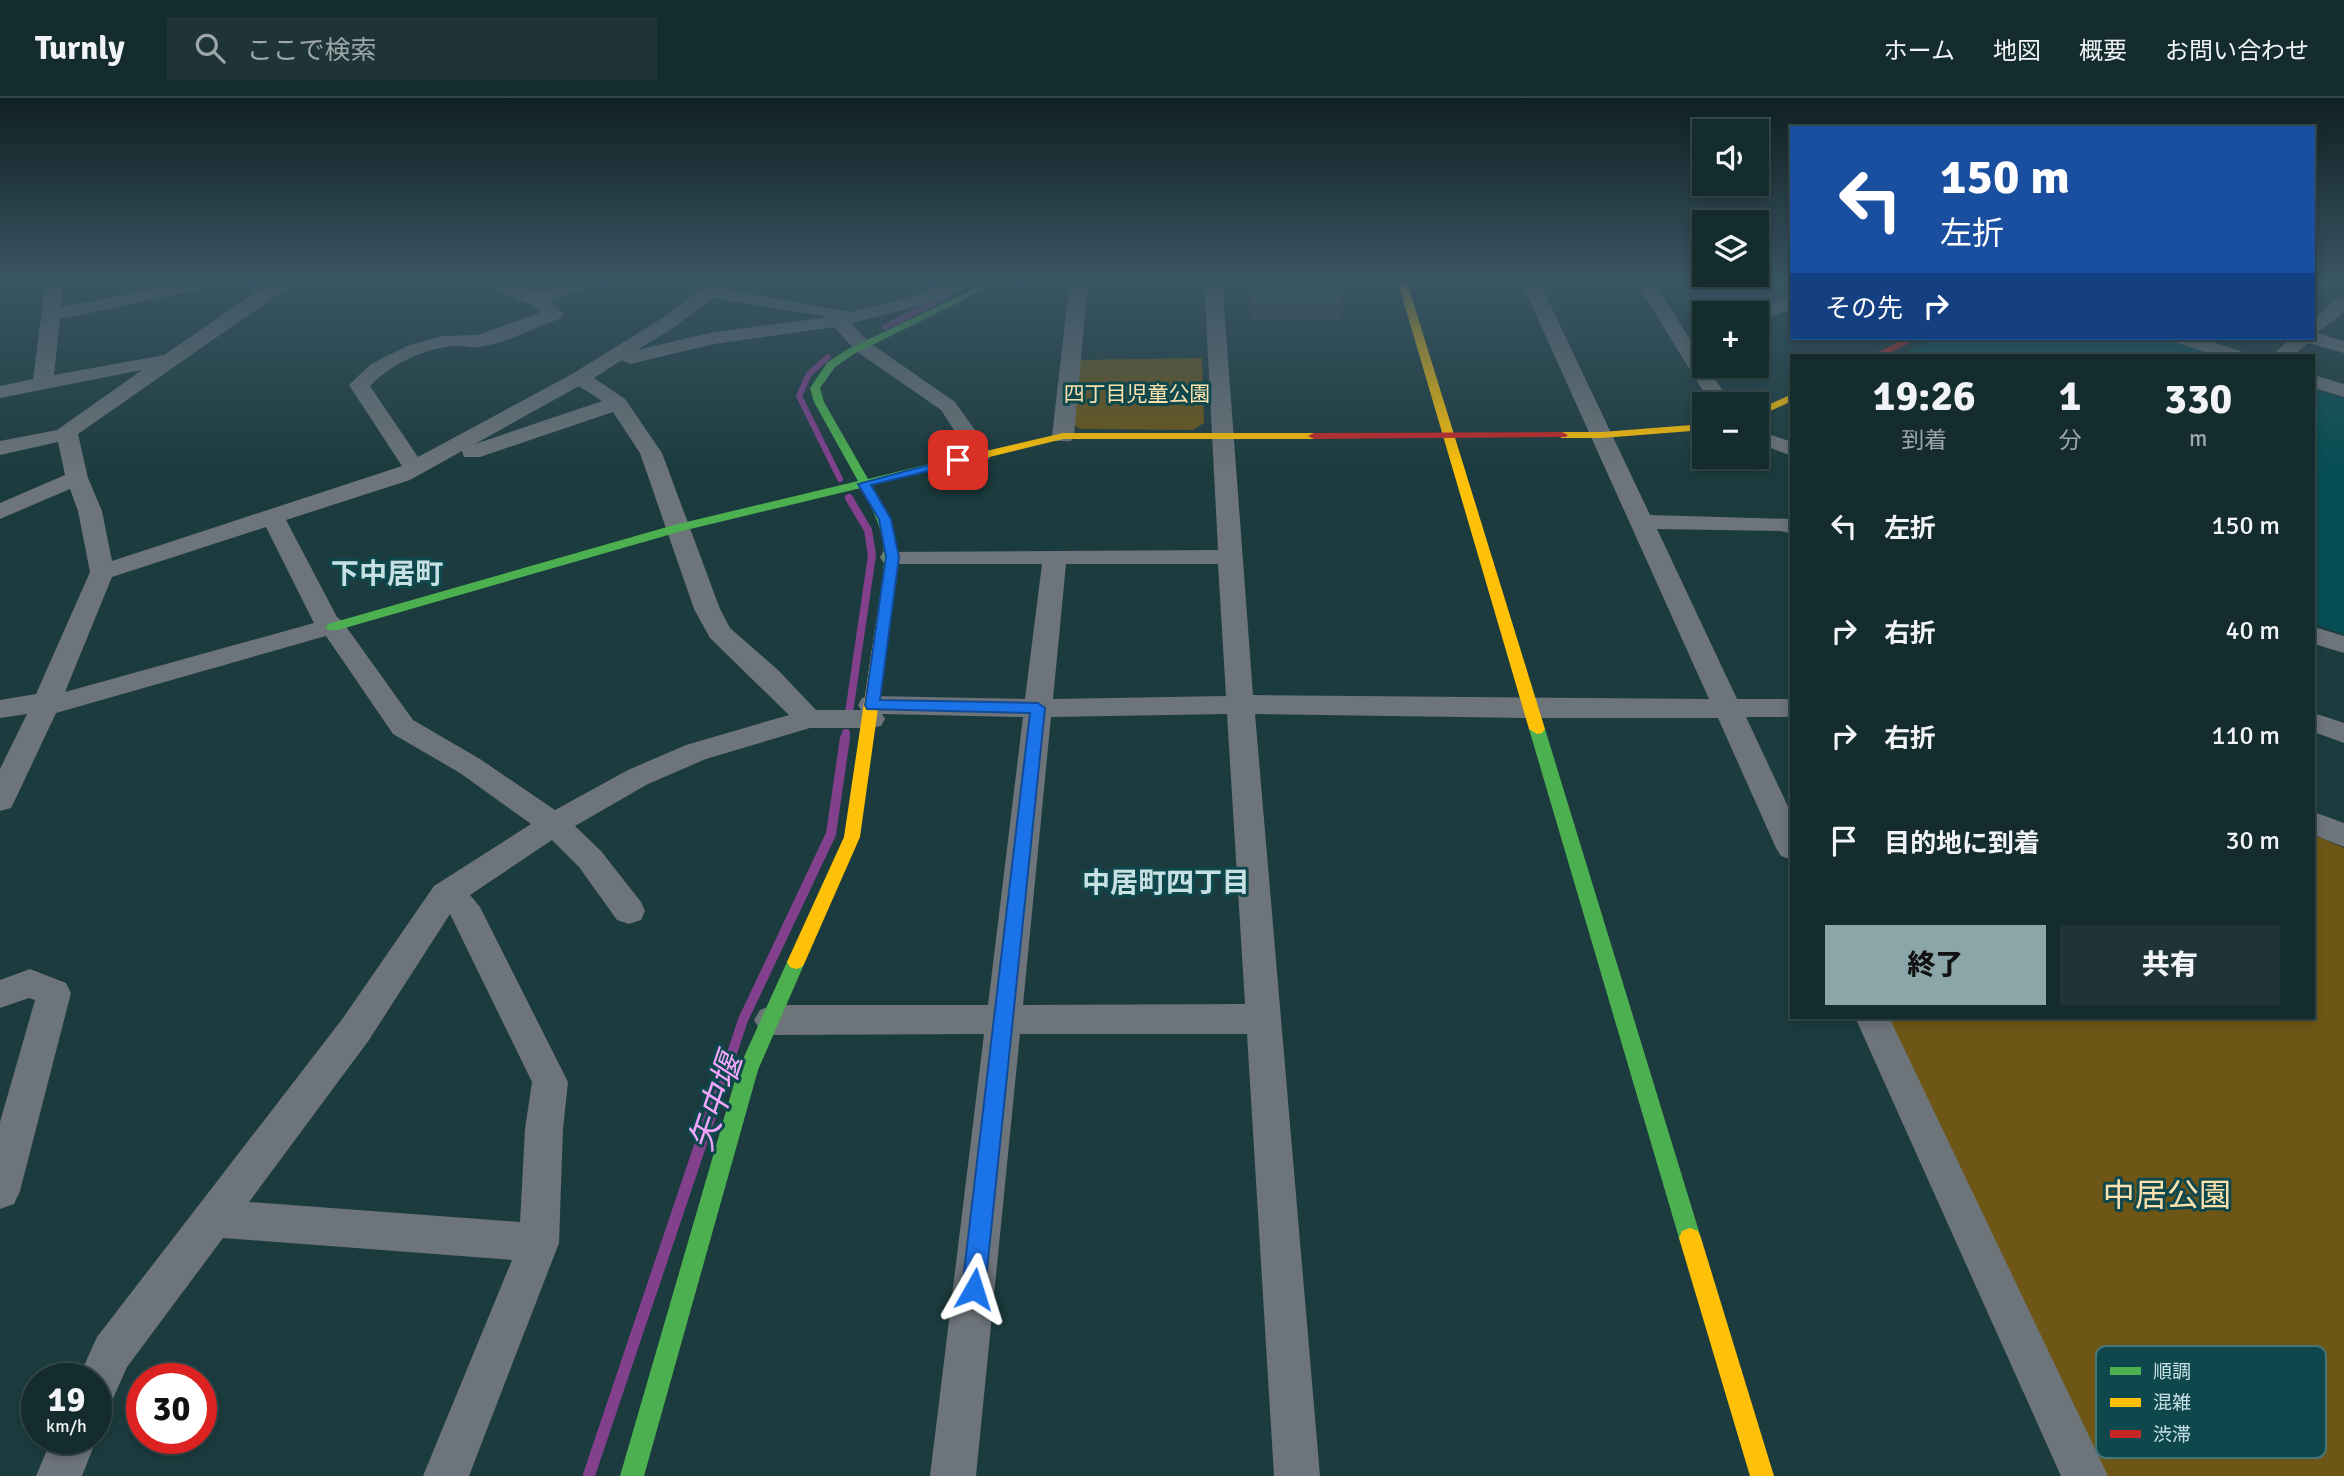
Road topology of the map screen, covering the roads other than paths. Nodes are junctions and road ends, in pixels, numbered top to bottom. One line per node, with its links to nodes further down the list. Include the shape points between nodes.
1 (48, 343): 23 (street)
2 (194, 343): 20 (street)
3 (437, 343): 40 (street, via 398,358 359,385)
4 (635, 343): 21 (street)
5 (690, 343): 21 (street, via 612,363)
6 (861, 343): 16 (street)
7 (870, 343): 16 (street)
8 (1072, 343): 34 (street)
9 (1218, 343): 32 (street)
10 (1420, 343): 35 (street)
11 (1559, 343): 33 (street)
12 (1683, 343): 17 (street)
13 (1903, 343): 18 (street)
14 (2198, 343): 19 (street)
15 (1692, 344): 17 (street)
16 (863, 347): 39 (street, via 948,406); 42 (street, via 831,365 815,388)
17 (1685, 347): 26 (street)
18 (1880, 354)
19 (2231, 354)
20 (173, 358): 23 (street); 31 (street)
21 (579, 378): 28 (street); 40 (street)
22 (2315, 382): 24 (street)
23 (43, 383): 25 (street)
24 (2344, 391)
25 (0, 392)
26 (1713, 392)
27 (1790, 398): 29 (street)
28 (618, 403): 40 (street); 47 (street, via 651,453)
29 (1769, 408)
30 (1692, 429): 33 (street)
31 (66, 434): 37 (street); 41 (street)
32 (1224, 435): 34 (street); 35 (street); 49 (street)
33 (1602, 435): 35 (street); 45 (street)
34 (1063, 436): 39 (street)
35 (1448, 437): 60 (street)
36 (1769, 440): 38 (street)
37 (0, 448)
38 (1790, 448)
39 (981, 454): 42 (street)
40 (408, 471): 44 (street)
41 (77, 478): 43 (street); 51 (street, via 90,511)
42 (864, 484): 47 (street); 50 (street, via 885,519)
43 (0, 512)
44 (273, 517): 51 (street); 52 (street)
45 (1642, 522): 46 (street); 61 (street)
46 (1790, 527)
47 (678, 528): 52 (street); 63 (street, via 719,632)
48 (1055, 556): 49 (street); 50 (street); 57 (street)
49 (1231, 556): 55 (street)
50 (892, 557): 62 (street)
51 (102, 572): 56 (street)
52 (332, 626): 56 (street); 68 (street, via 403,727)
53 (2315, 635): 54 (street)
54 (2344, 645)
55 (1240, 704): 57 (street); 60 (street); 74 (street)
56 (46, 705): 59 (street); 66 (street)
57 (1038, 708): 62 (street); 77 (street)
58 (1790, 708): 61 (street)
59 (0, 709)
60 (1533, 709): 61 (street); 88 (street)
61 (1726, 709): 70 (street)
62 (872, 712): 63 (street); 76 (street, via 852,837)
63 (809, 719): 68 (street, via 696,752 638,777)
64 (2315, 722): 65 (street)
65 (2344, 733)
66 (0, 800)
67 (2315, 823): 69 (street)
68 (554, 824): 71 (street); 72 (street, via 590,859)
69 (2344, 836)
70 (1790, 844)
71 (445, 895): 79 (street, via 356,1029); 80 (street, via 464,907 550,1082)
72 (629, 911)
73 (0, 994): 78 (street, via 30,984 54,993)
74 (1263, 1019): 77 (street); 87 (street)
75 (1873, 1019): 89 (street)
76 (772, 1020): 77 (street); 85 (street, via 748,1070)
77 (1003, 1022): 86 (street)
78 (0, 1191)
79 (212, 1218): 80 (street); 81 (street)
80 (539, 1243): 84 (street)
81 (107, 1363)
82 (68, 1454): 83 (street)
83 (59, 1476)
84 (446, 1476)
85 (632, 1476)
86 (953, 1476)
87 (1297, 1476)
88 (1762, 1476)
89 (2085, 1476)

